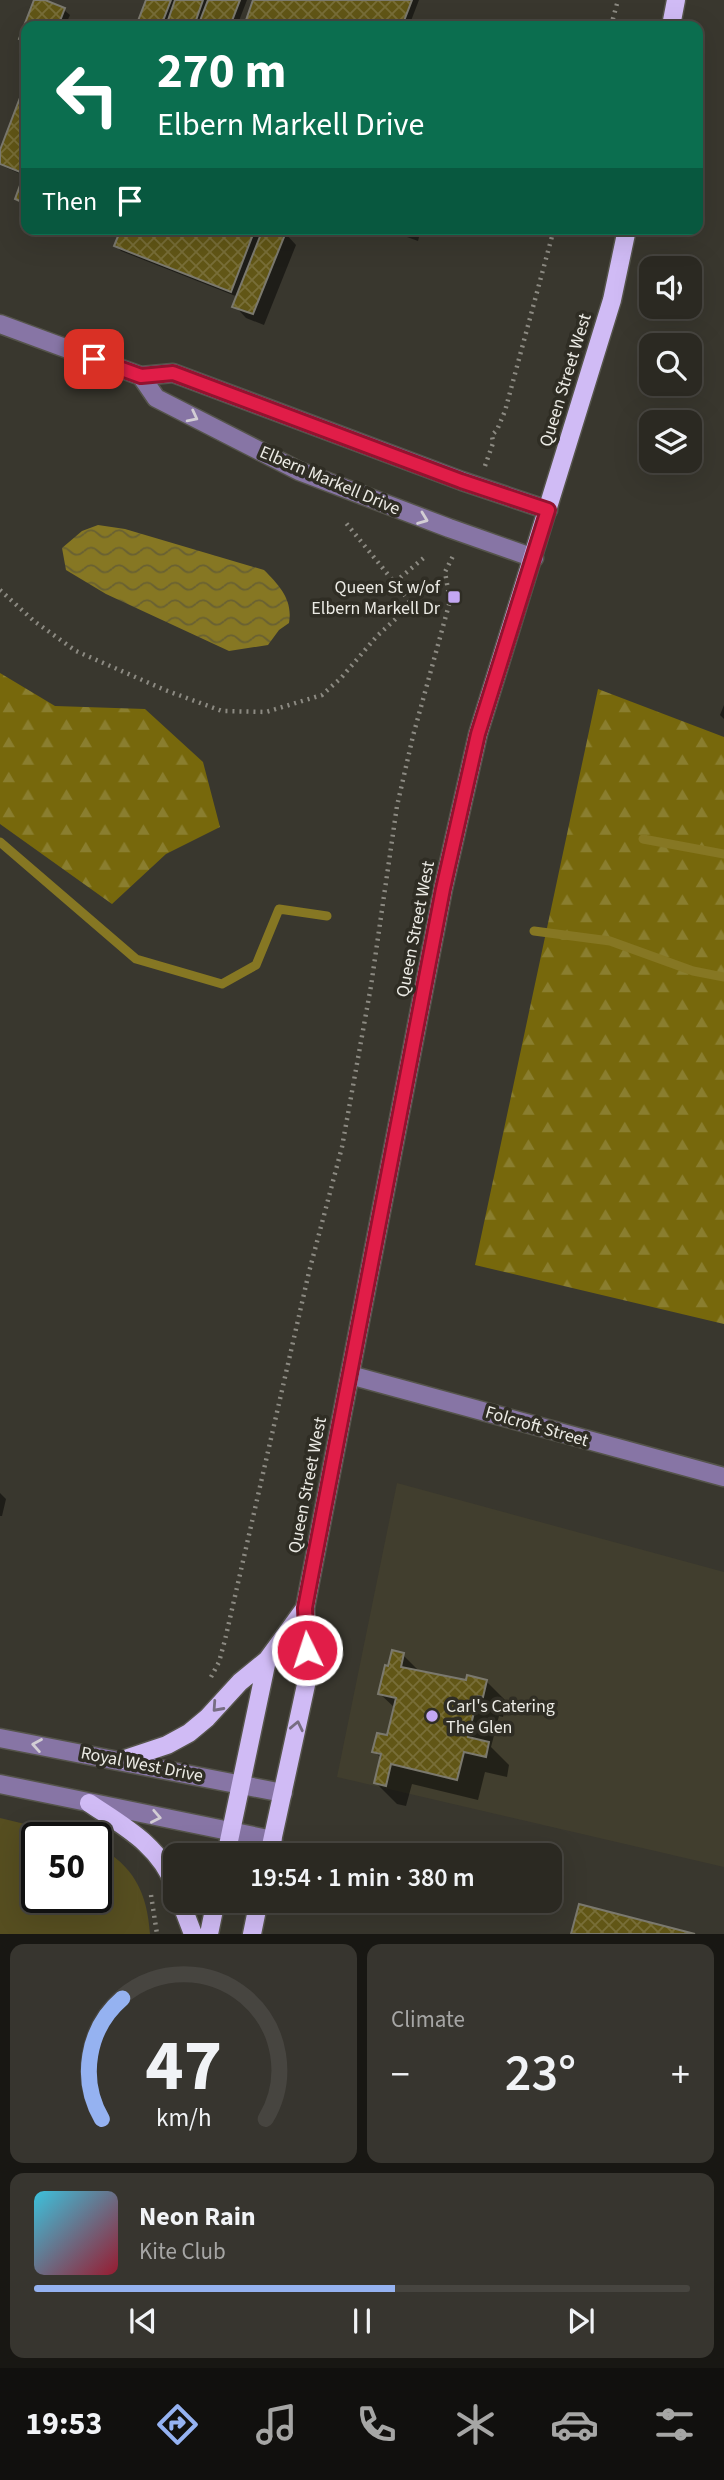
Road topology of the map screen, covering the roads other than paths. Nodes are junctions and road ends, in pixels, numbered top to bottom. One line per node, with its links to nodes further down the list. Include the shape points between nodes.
1 (676, 0): 2 (main road)
2 (672, 21)
3 (626, 235): 6 (main road, Queen Street West, via 612,300)
4 (0, 324): 5 (street, Elbern Markell Drive)
5 (141, 376): 6 (street, Elbern Markell Drive, via 173,373); 7 (street, Elbern Markell Drive, one-way to 7, via 156,398 299,471)
6 (548, 510): 7 (main road, Queen Street West)
7 (534, 558): 8 (main road, Queen Street West, via 478,734 464,796)
8 (350, 1375): 9 (street, Folcroft Street); 10 (main road, Queen Street West)
9 (724, 1477)
10 (305, 1608): 11 (main road, Queen Street West); 16 (main road, Queen Street West, one-way to 10, via 309,1671)
11 (267, 1660): 13 (main road, one-way to 13, via 190,1733); 15 (main road, Queen Street West)
12 (0, 1738): 13 (street, Royal West Drive, one-way to 12)
13 (122, 1760): 15 (street, Royal West Drive)
14 (0, 1784): 17 (street)
15 (241, 1784): 16 (street, Royal West Drive); 18 (main road, Queen Street West)
16 (283, 1793): 21 (main road, Queen Street West)
17 (89, 1803): 18 (street, one-way to 18); 22 (main road, via 140,1836)
18 (231, 1831): 19 (main road, Queen Street West); 20 (street)
19 (228, 1843)
20 (261, 1843)
21 (272, 1843)
22 (163, 1866)
23 (185, 1913): 26 (main road)
24 (213, 1913): 27 (main road)
25 (257, 1913): 28 (main road)
26 (193, 1934)
27 (209, 1934)
28 (252, 1934)

